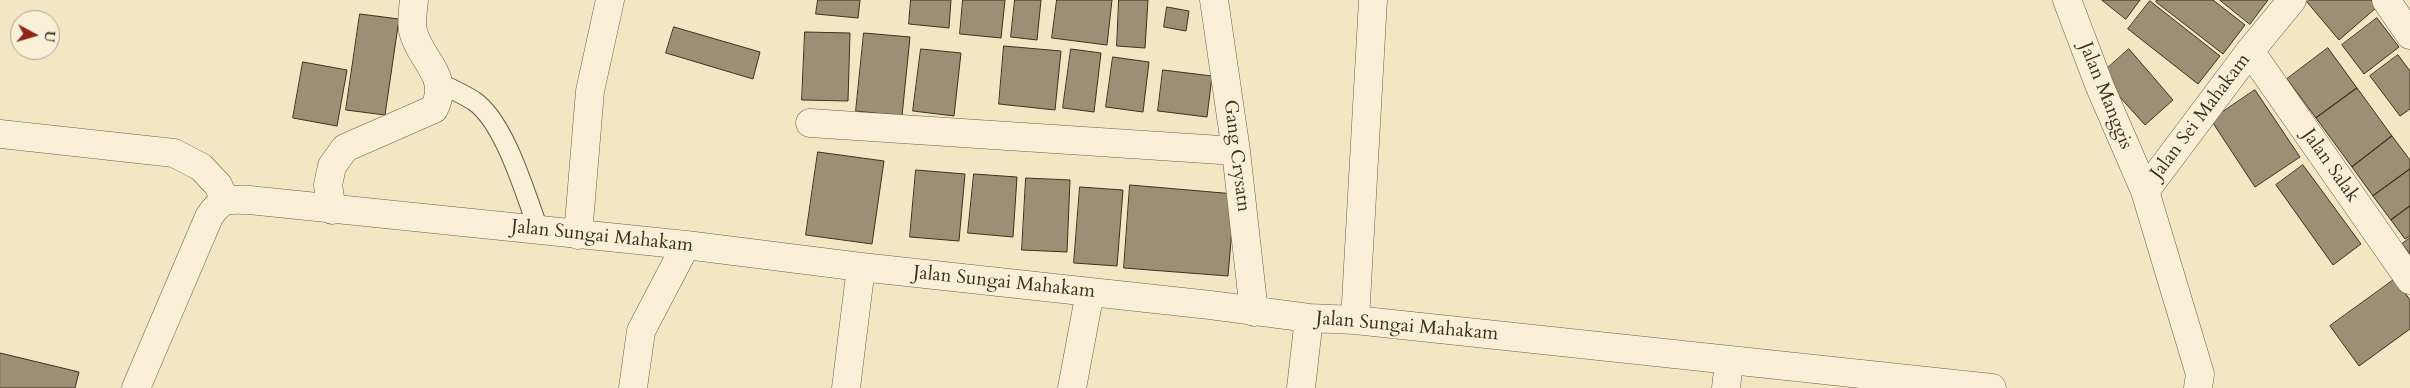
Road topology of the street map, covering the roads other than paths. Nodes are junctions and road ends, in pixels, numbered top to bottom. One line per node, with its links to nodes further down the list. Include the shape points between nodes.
1 (414, 0): 10 (street, via 413,31)
2 (610, 0): 18 (street, via 590,91)
3 (1214, 0): 13 (street, Gang Crysatn)
4 (1373, 0): 25 (street)
5 (2067, 0): 14 (street, Jalan Manggis)
6 (2292, 0): 9 (street, Jalan Sei Mahakam)
7 (2386, 0): 8 (street)
8 (2410, 35)
9 (2250, 51): 14 (street, Jalan Sei Mahakam); 21 (street, Jalan Salak)
10 (439, 82): 16 (street, via 440,97 434,109 345,148 332,166 328,185); 17 (lane, via 475,101 496,126)
11 (810, 123): 13 (street)
12 (0, 134): 15 (street, via 174,153 201,167 218,185)
13 (1236, 151): 23 (street, Gang Crysatn)
14 (2145, 191): 27 (street, Jalan Sei Mahakam)
15 (225, 200): 16 (street, Jalan Sungai Mahakam); 29 (street, via 209,217)
16 (332, 210): 17 (street, Jalan Sungai Mahakam)
17 (539, 231): 18 (street, Jalan Sungai Mahakam)
18 (578, 235): 19 (street, Jalan Sungai Mahakam)
19 (686, 245): 20 (street, Jalan Sungai Mahakam); 30 (street, via 641,330)
20 (861, 267): 22 (street, Jalan Sungai Mahakam); 31 (street)
21 (2410, 280)
22 (1090, 292): 23 (street, Jalan Sungai Mahakam); 32 (street)
23 (1254, 312): 24 (street, Jalan Sungai Mahakam)
24 (1309, 318): 25 (street, Jalan Sungai Mahakam); 33 (street)
25 (1355, 320): 26 (street, Jalan Sungai Mahakam)
26 (1729, 361): 28 (street, Jalan Sungai Mahakam); 34 (street)
27 (2199, 381)
28 (1938, 385): 35 (street, Jalan Sungai Mahakam)
29 (136, 388)
30 (633, 388)
31 (846, 388)
32 (1072, 388)
33 (1302, 388)
34 (1726, 388)
35 (1992, 388)

